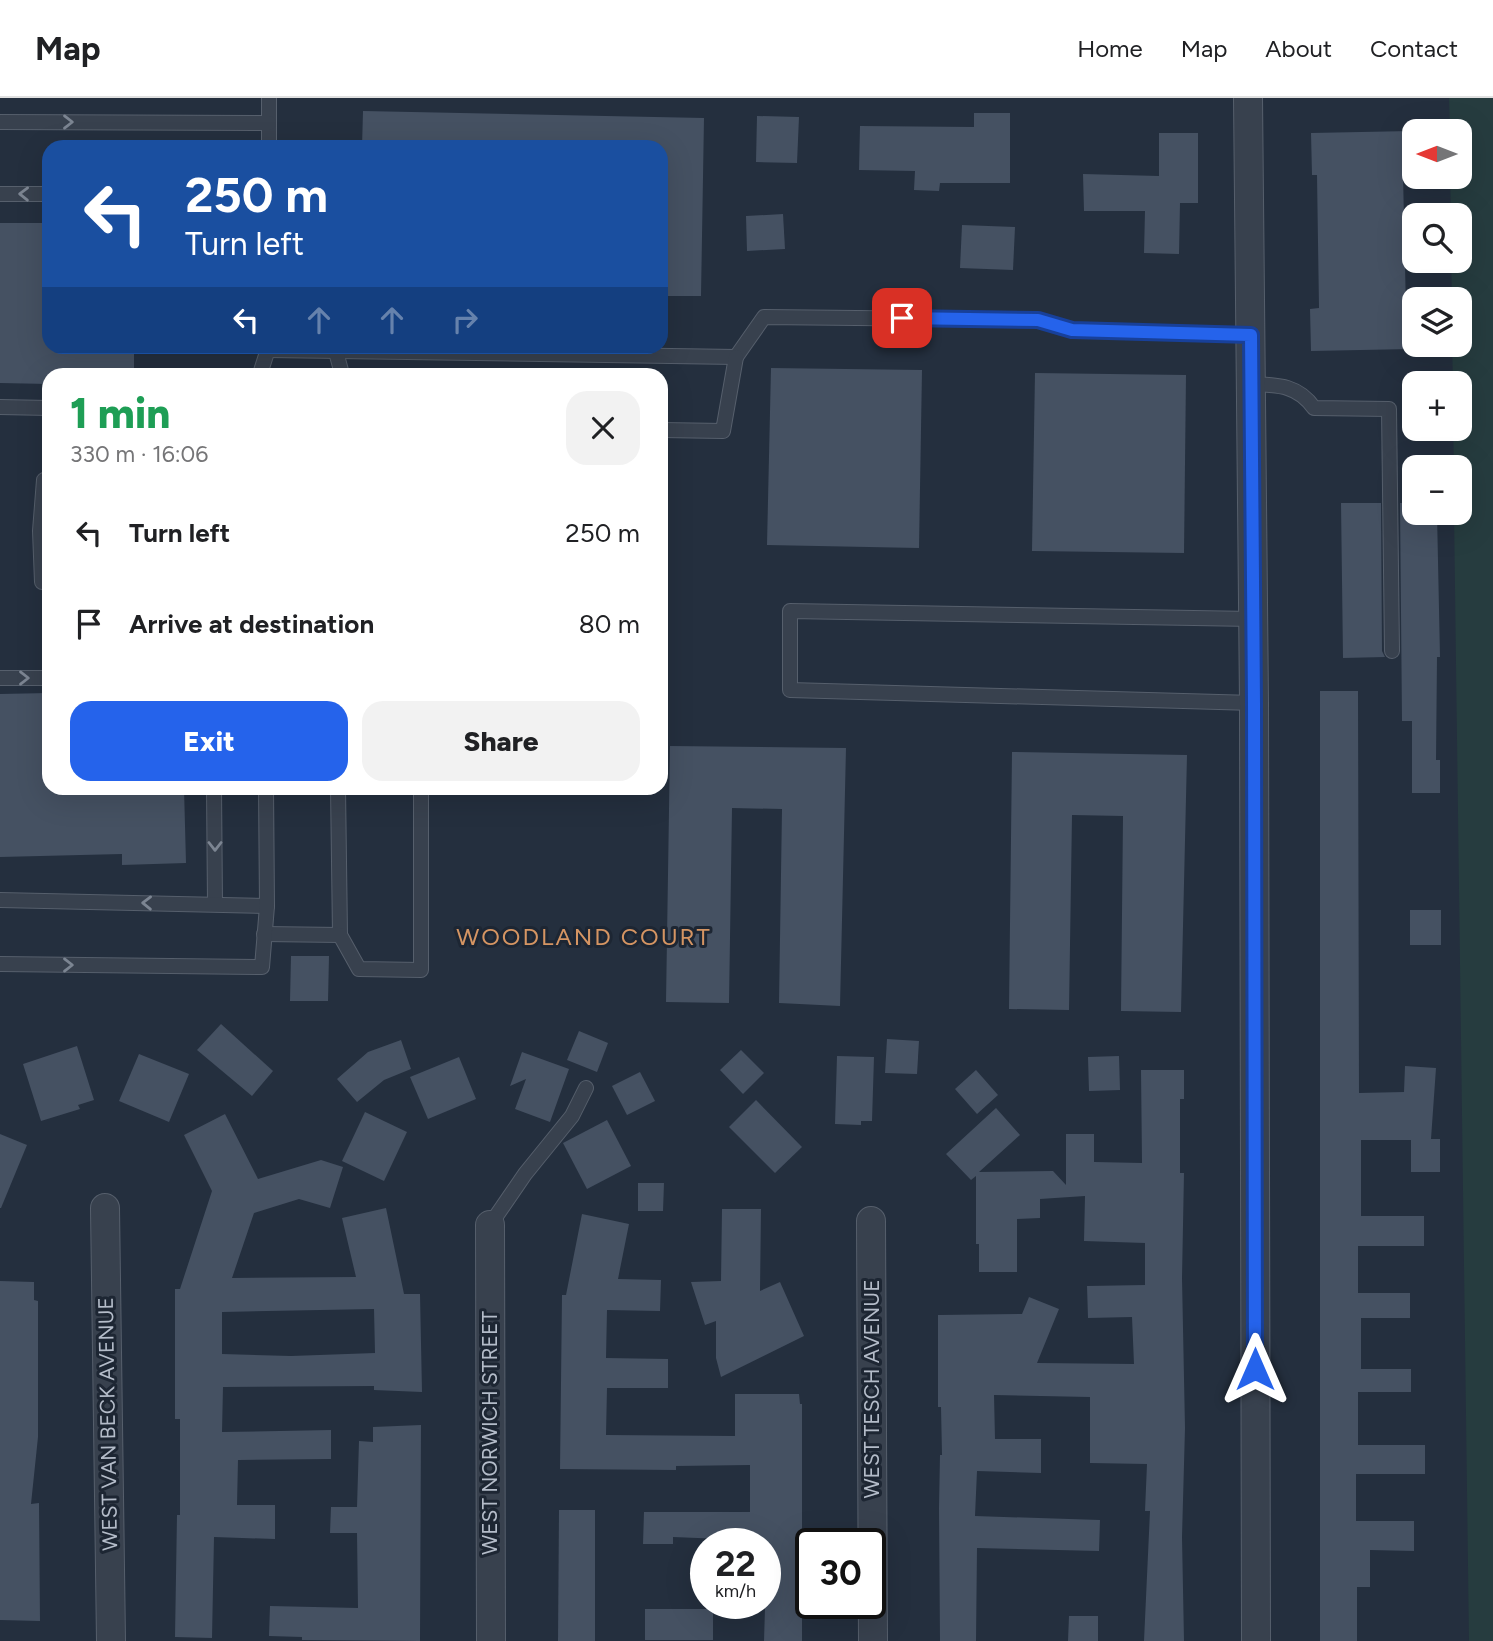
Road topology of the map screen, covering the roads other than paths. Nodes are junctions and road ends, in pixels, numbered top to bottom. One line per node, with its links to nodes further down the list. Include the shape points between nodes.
1 (269, 98): 4 (lane)
2 (1248, 98): 8 (street)
3 (0, 122): 4 (lane, one-way to 4)
4 (269, 124): 5 (lane)
5 (269, 140)
6 (0, 194): 7 (lane, one-way to 6)
7 (42, 194)
8 (1251, 335): 10 (lane, via 1072,330 1038,320 764,317); 11 (street)
9 (496, 354): 10 (lane)
10 (736, 357): 14 (lane, via 723,431)
11 (1251, 384): 17 (street); 18 (lane, via 1285,386 1305,395 1314,408 1389,409)
12 (0, 407): 13 (lane)
13 (42, 408)
14 (668, 430)
15 (42, 506): 16 (lane)
16 (42, 582)
17 (1253, 618): 21 (street); 21 (lane, via 790,611 790,690)
18 (1392, 651)
19 (0, 678): 20 (lane, one-way to 20)
20 (42, 678)
21 (1254, 703): 39 (street)
22 (214, 795): 27 (lane, one-way to 27)
23 (266, 795): 28 (lane)
24 (338, 795): 30 (lane)
25 (421, 795): 30 (lane, via 421,970 359,969)
26 (0, 900): 27 (lane, one-way to 26)
27 (215, 904): 28 (lane)
28 (267, 906): 29 (lane)
29 (264, 934): 30 (lane); 31 (lane, one-way to 29, via 262,967)
30 (340, 935)
31 (0, 964)
32 (586, 1088): 35 (lane, via 572,1116)
33 (105, 1208): 36 (street, WEST VAN BECK AVENUE)
34 (871, 1221): 38 (street, WEST TESCH AVENUE)
35 (490, 1225): 37 (street, WEST NORWICH STREET)
36 (111, 1641)
37 (491, 1641)
38 (873, 1641)
39 (1256, 1641)

